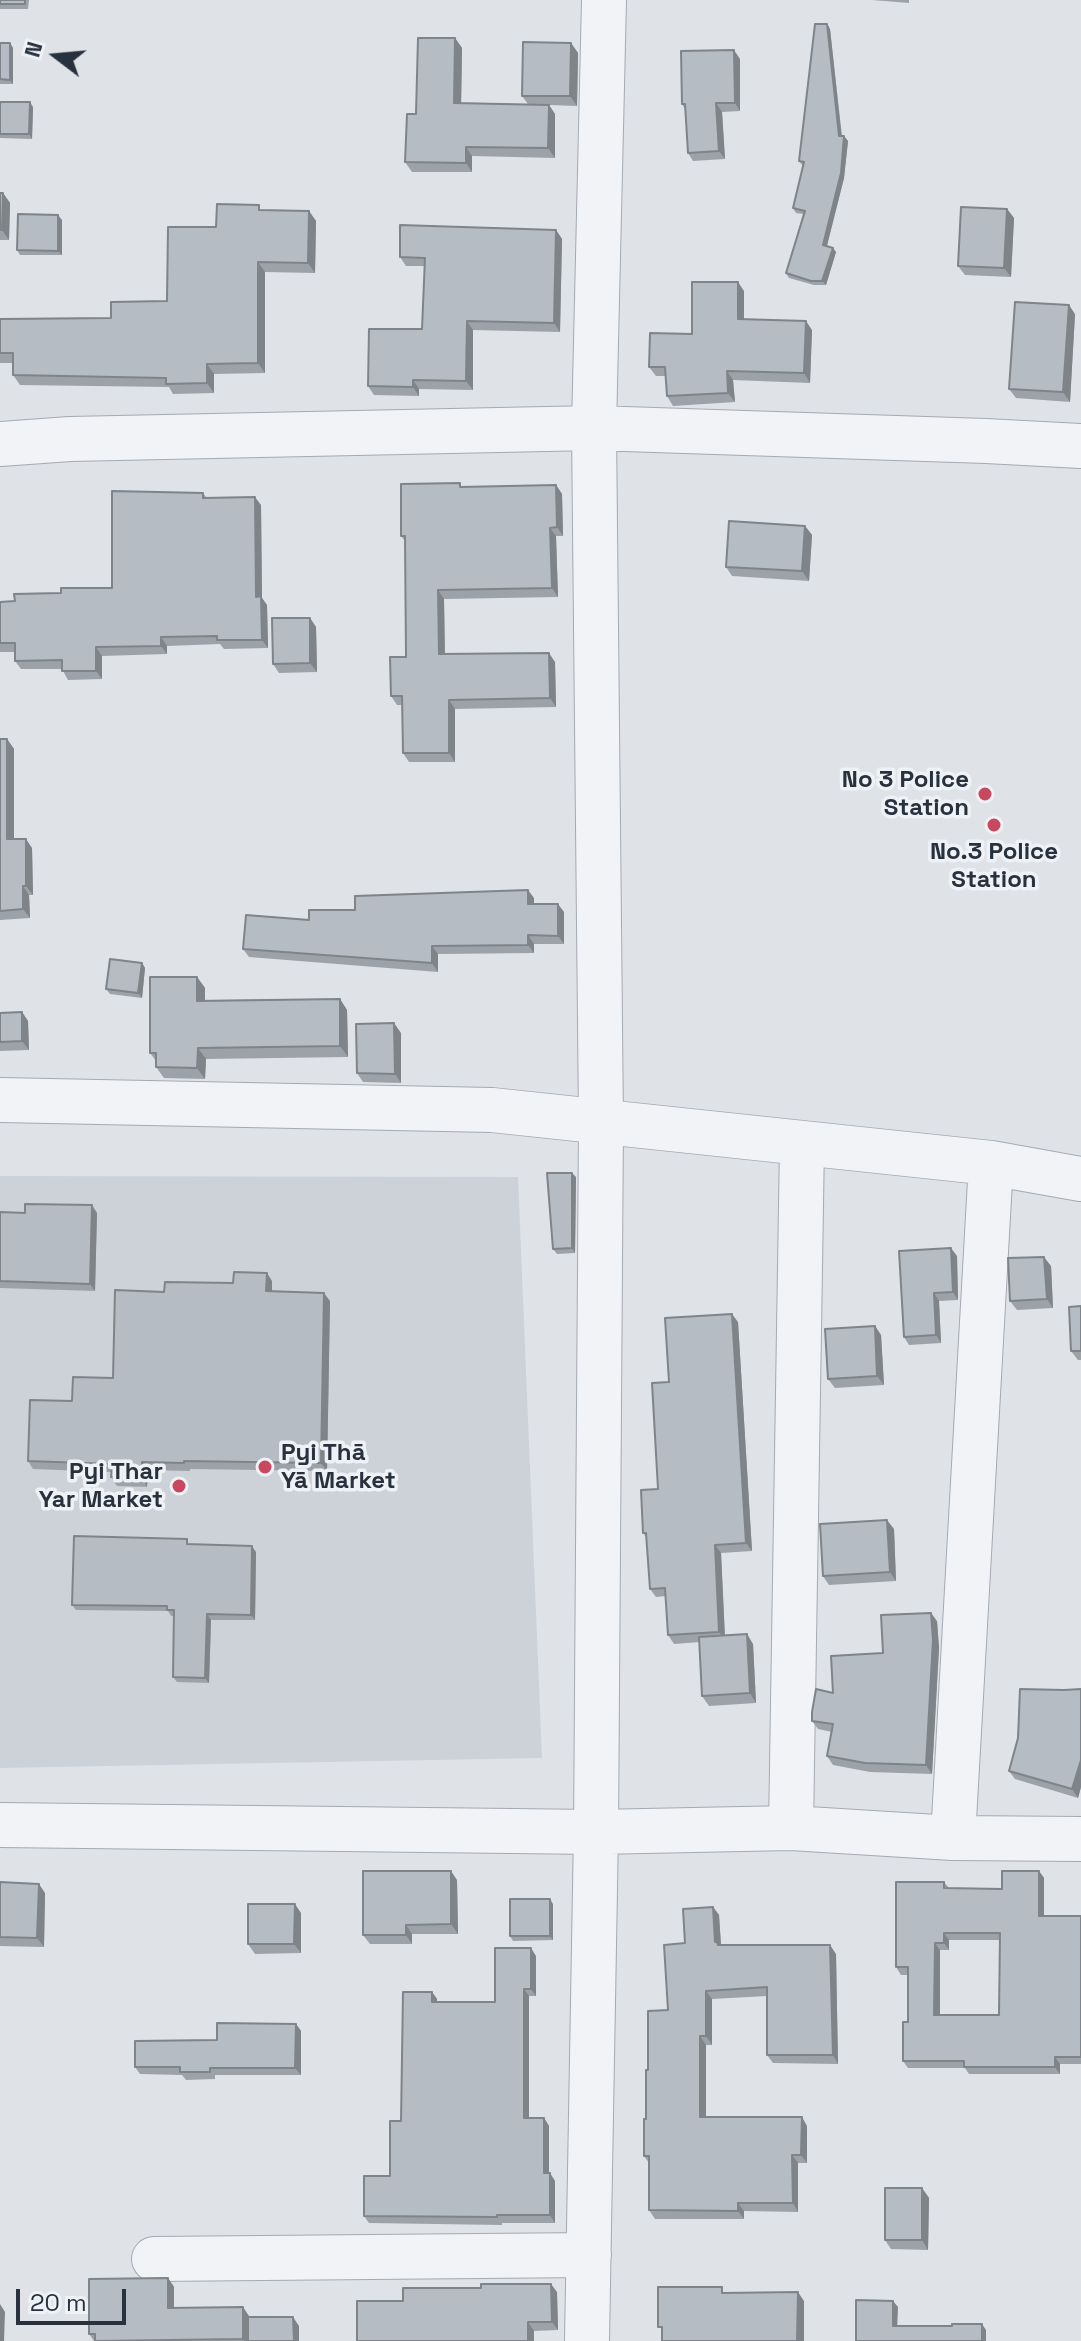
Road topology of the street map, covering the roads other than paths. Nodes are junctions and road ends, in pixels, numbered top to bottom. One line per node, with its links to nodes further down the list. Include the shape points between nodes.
1 (604, 0): 2 (street)
2 (594, 428): 3 (street); 4 (street); 6 (street)
3 (0, 444)
4 (1081, 446)
5 (0, 1100): 6 (street, via 492,1110)
6 (601, 1122): 7 (street); 12 (street)
7 (802, 1143): 8 (street); 11 (street)
8 (991, 1163): 9 (street); 13 (street)
9 (1081, 1179)
10 (0, 1825): 12 (street)
11 (791, 1828): 12 (street); 13 (street)
12 (596, 1832): 15 (street)
13 (953, 1838): 14 (street)
14 (1081, 1839)
15 (589, 2255): 16 (street); 17 (street)
16 (154, 2259)
17 (587, 2341)

